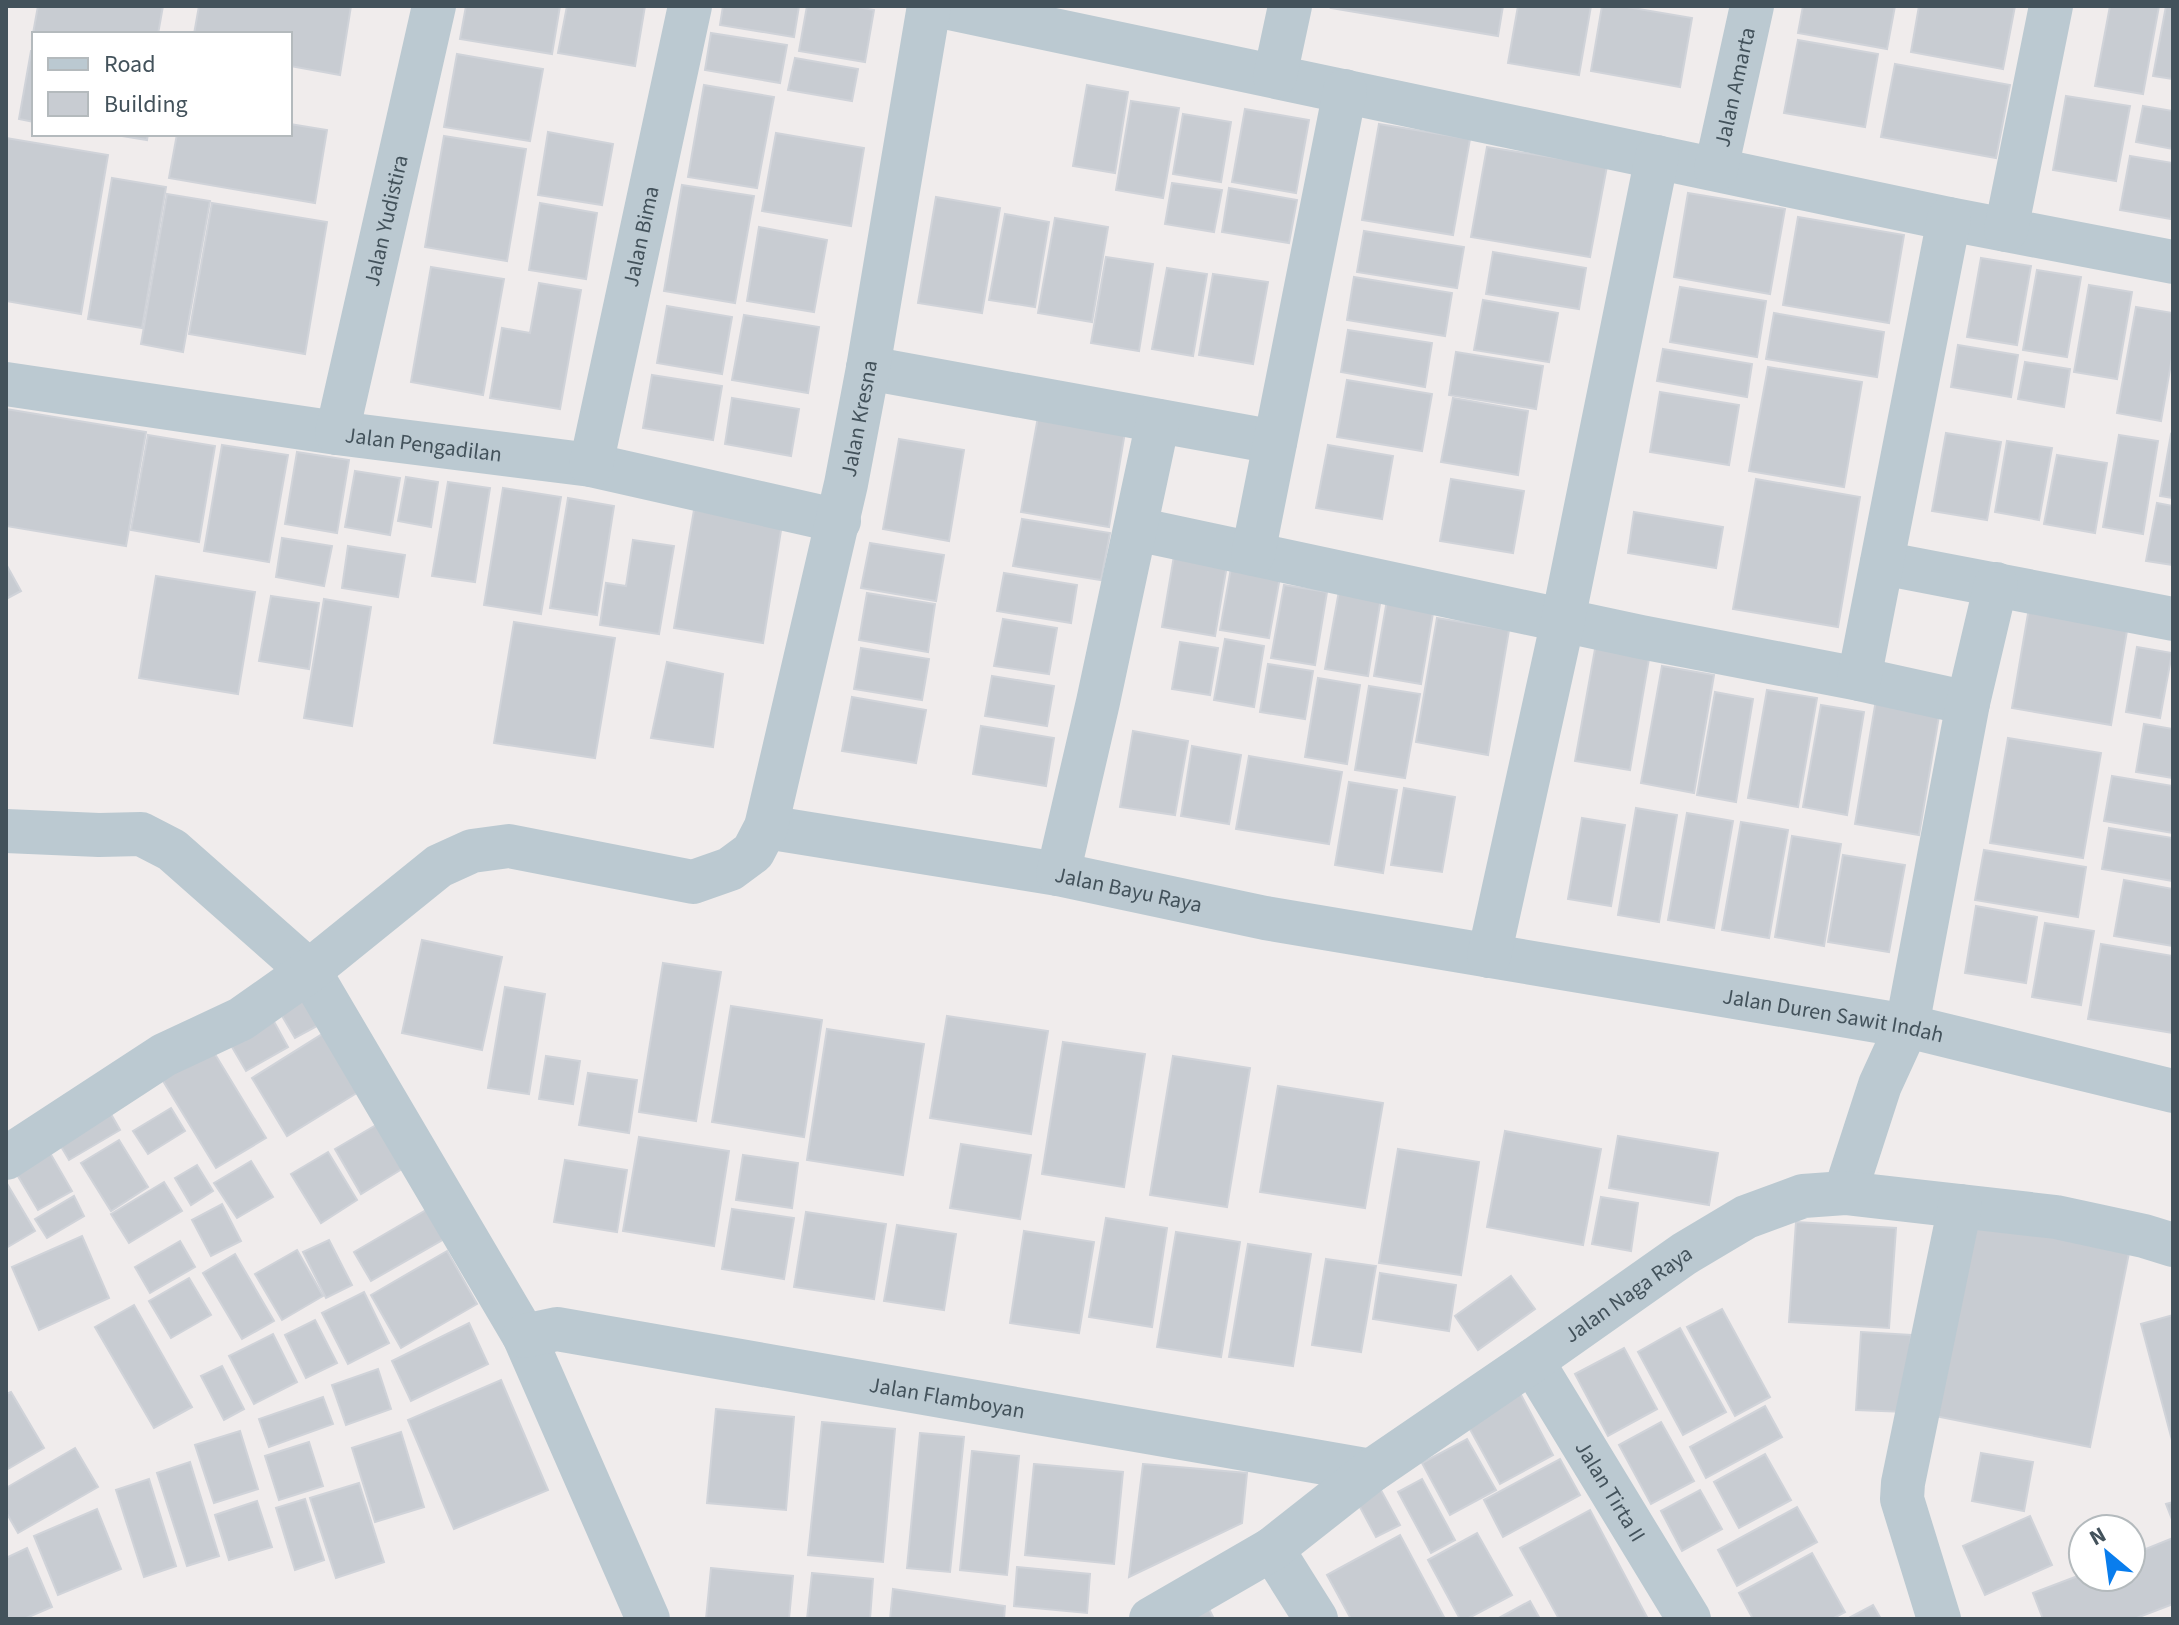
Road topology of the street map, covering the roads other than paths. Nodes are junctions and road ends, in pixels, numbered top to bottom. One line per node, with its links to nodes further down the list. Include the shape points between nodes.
1 (434, 6): 18 (street, Jalan Yudistira)
2 (690, 6): 20 (street, Jalan Bima)
3 (929, 6): 15 (street, Jalan Kresna)
4 (940, 6): 8 (street)
5 (1290, 6): 8 (street)
6 (1752, 6): 11 (street, Jalan Amarta)
7 (2051, 6): 13 (street)
8 (1275, 76): 9 (street)
9 (1345, 91): 10 (street); 19 (street)
10 (1657, 157): 11 (street); 27 (street)
11 (1716, 169): 12 (street)
12 (1949, 219): 13 (street); 24 (street)
13 (2006, 230): 14 (street)
14 (2173, 262)
15 (868, 368): 17 (street); 21 (street, Jalan Kresna)
16 (6, 384): 18 (street, Jalan Pengadilan)
17 (1158, 421): 19 (street); 22 (street)
18 (337, 433): 20 (street, Jalan Pengadilan)
19 (1275, 442): 23 (street)
20 (591, 465): 21 (street, Jalan Pengadilan)
21 (839, 521): 30 (street, Jalan Kresna)
22 (1136, 529): 23 (street); 32 (street)
23 (1253, 554): 27 (street)
24 (1882, 563): 25 (street); 28 (street)
25 (1996, 584): 26 (street); 29 (street)
26 (2173, 619)
27 (1563, 620): 28 (street); 33 (street)
28 (1859, 679): 29 (street)
29 (1968, 703): 35 (street)
30 (766, 827): 32 (street, Jalan Bayu Raya); 34 (street, via 753,852 730,869 693,882 509,846 472,851 439,866)
31 (6, 831): 34 (street, via 141,834 172,850)
32 (1058, 874): 33 (street, Jalan Bayu Raya, via 1265,918)
33 (1489, 956): 35 (street, Jalan Duren Sawit Indah)
34 (309, 971): 37 (street, via 241,1019 164,1055); 41 (street)
35 (1907, 1026): 36 (street, Jalan Duren Sawit Indah); 38 (street, via 1880,1085)
36 (2173, 1091)
37 (6, 1158)
38 (1845, 1193): 39 (street, Jalan Naga Raya); 42 (street, Jalan Naga Raya, via 1803,1196 1746,1217)
39 (1960, 1206): 40 (street, Jalan Naga Raya, via 2056,1217); 49 (street, via 1902,1499)
40 (2173, 1245)
41 (524, 1336): 43 (street, Jalan Flamboyan, via 557,1329); 45 (street)
42 (1532, 1361): 43 (street, Jalan Naga Raya); 48 (street, Jalan Tirta II)
43 (1371, 1471): 44 (street, Jalan Naga Raya)
44 (1272, 1549): 46 (street, Jalan Naga Raya); 47 (street)
45 (648, 1619)
46 (1151, 1619)
47 (1316, 1619)
48 (1689, 1619)
49 (1939, 1619)

